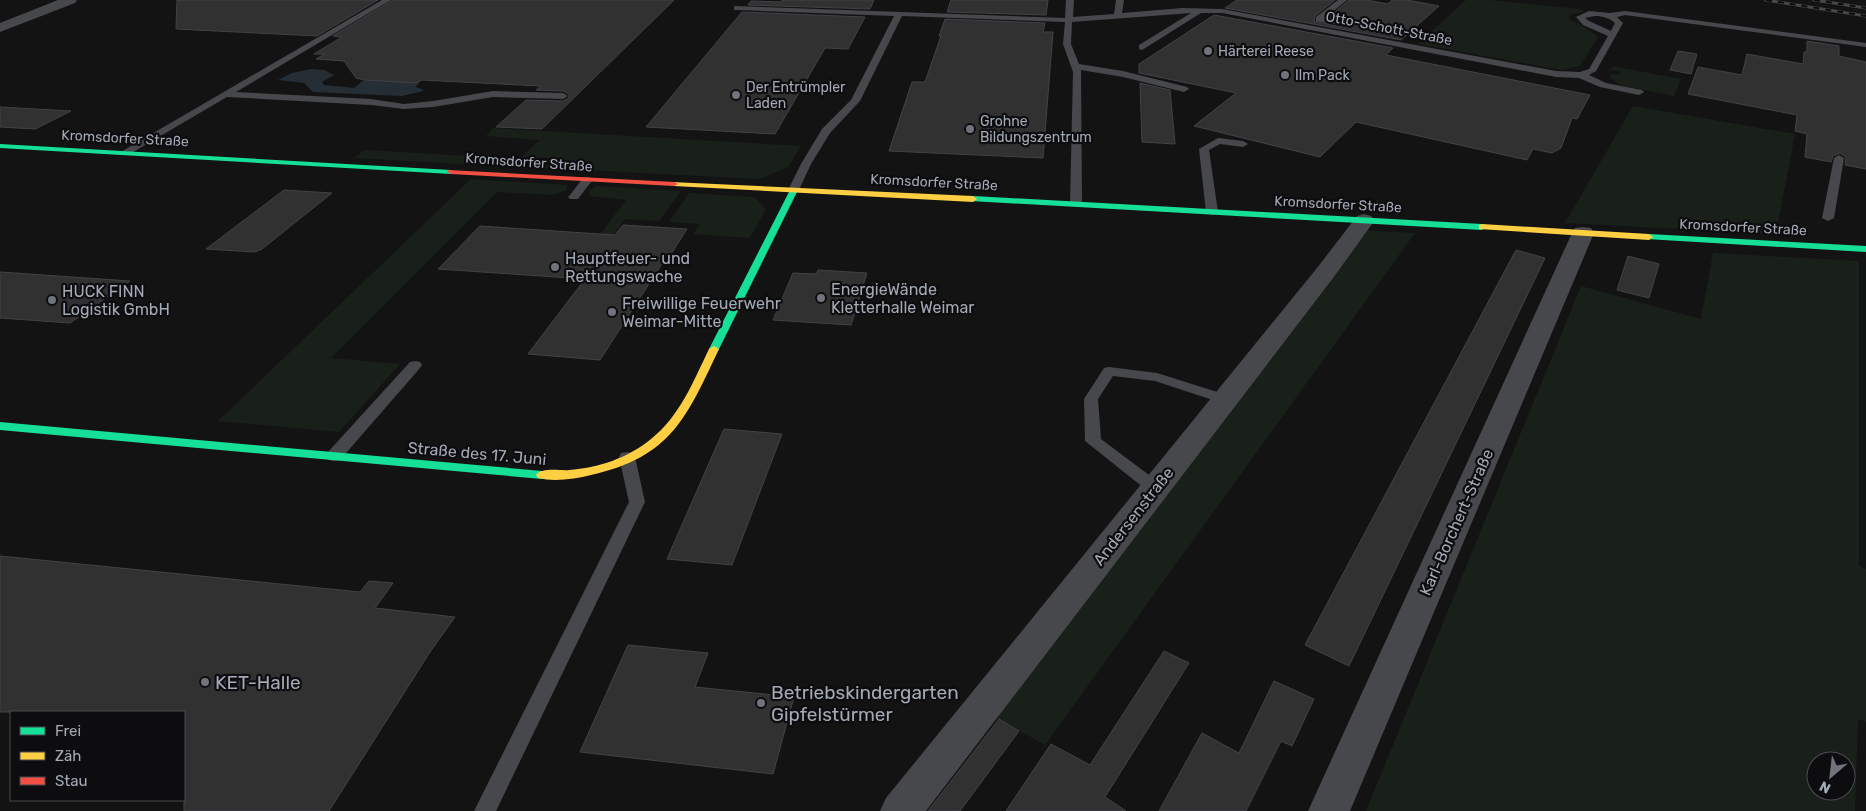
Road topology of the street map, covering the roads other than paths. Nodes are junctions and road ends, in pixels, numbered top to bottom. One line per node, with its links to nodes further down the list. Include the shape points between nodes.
1 (70, 0): 15 (street)
2 (387, 0): 25 (lane)
3 (1070, 0): 13 (lane)
4 (1344, 0): 14 (lane, via 1319,19)
5 (1161, 3): 8 (lane)
6 (1246, 6): 10 (lane)
7 (737, 8): 11 (lane, Otto-Schott-Straße)
8 (1119, 8): 9 (lane, Otto-Schott-Straße); 13 (lane, Otto-Schott-Straße)
9 (1200, 10): 10 (lane, Otto-Schott-Straße); 20 (lane)
10 (1235, 13): 18 (lane, Otto-Schott-Straße)
11 (899, 14): 13 (lane, Otto-Schott-Straße); 32 (lane, via 856,101 826,131)
12 (1608, 16): 16 (lane, via 1619,21); 16 (lane, via 1580,16); 19 (lane, via 1625,12)
13 (1068, 20): 21 (lane, via 1067,44)
14 (1346, 24)
15 (0, 28)
16 (1613, 35): 22 (lane, via 1592,71)
17 (1410, 37): 18 (lane)
18 (1402, 45): 22 (lane, Otto-Schott-Straße, via 1556,74)
19 (1866, 45)
20 (1142, 47)
21 (1074, 66): 23 (lane); 34 (lane, via 1077,72)
22 (1581, 75): 24 (lane, via 1602,86)
23 (1184, 89)
24 (1639, 92)
25 (224, 94): 26 (lane, via 423,107 494,94); 29 (lane)
26 (563, 96)
27 (1243, 144): 35 (lane, via 1218,141 1204,148)
28 (0, 146): 29 (street, Kromsdorfer Straße)
29 (124, 153): 31 (street, Kromsdorfer Straße)
30 (1839, 158): 36 (lane)
31 (588, 180): 32 (street, Kromsdorfer Straße); 33 (lane)
32 (794, 190): 34 (street, Kromsdorfer Straße); 44 (street, Straße des 17. Juni, via 673,427 654,444)
33 (574, 197)
34 (1076, 204): 35 (street, Kromsdorfer Straße)
35 (1212, 212): 37 (street, Kromsdorfer Straße)
36 (1828, 218)
37 (1364, 220): 38 (street, Kromsdorfer Straße); 41 (street, Andersenstraße)
38 (1583, 233): 39 (street, Kromsdorfer Straße); 48 (street, Karl-Borchert-Straße)
39 (1866, 249)
40 (415, 365): 43 (lane)
41 (1225, 399): 45 (street, Andersenstraße); 45 (lane, via 1157,377 1109,371 1091,400 1093,441)
42 (0, 426): 43 (street, Straße des 17. Juni)
43 (334, 456): 44 (street, Straße des 17. Juni, via 553,476 594,471)
44 (627, 458): 46 (lane, via 637,502)
45 (1155, 488): 47 (street, Andersenstraße)
46 (485, 811)
47 (901, 811)
48 (1329, 811)

